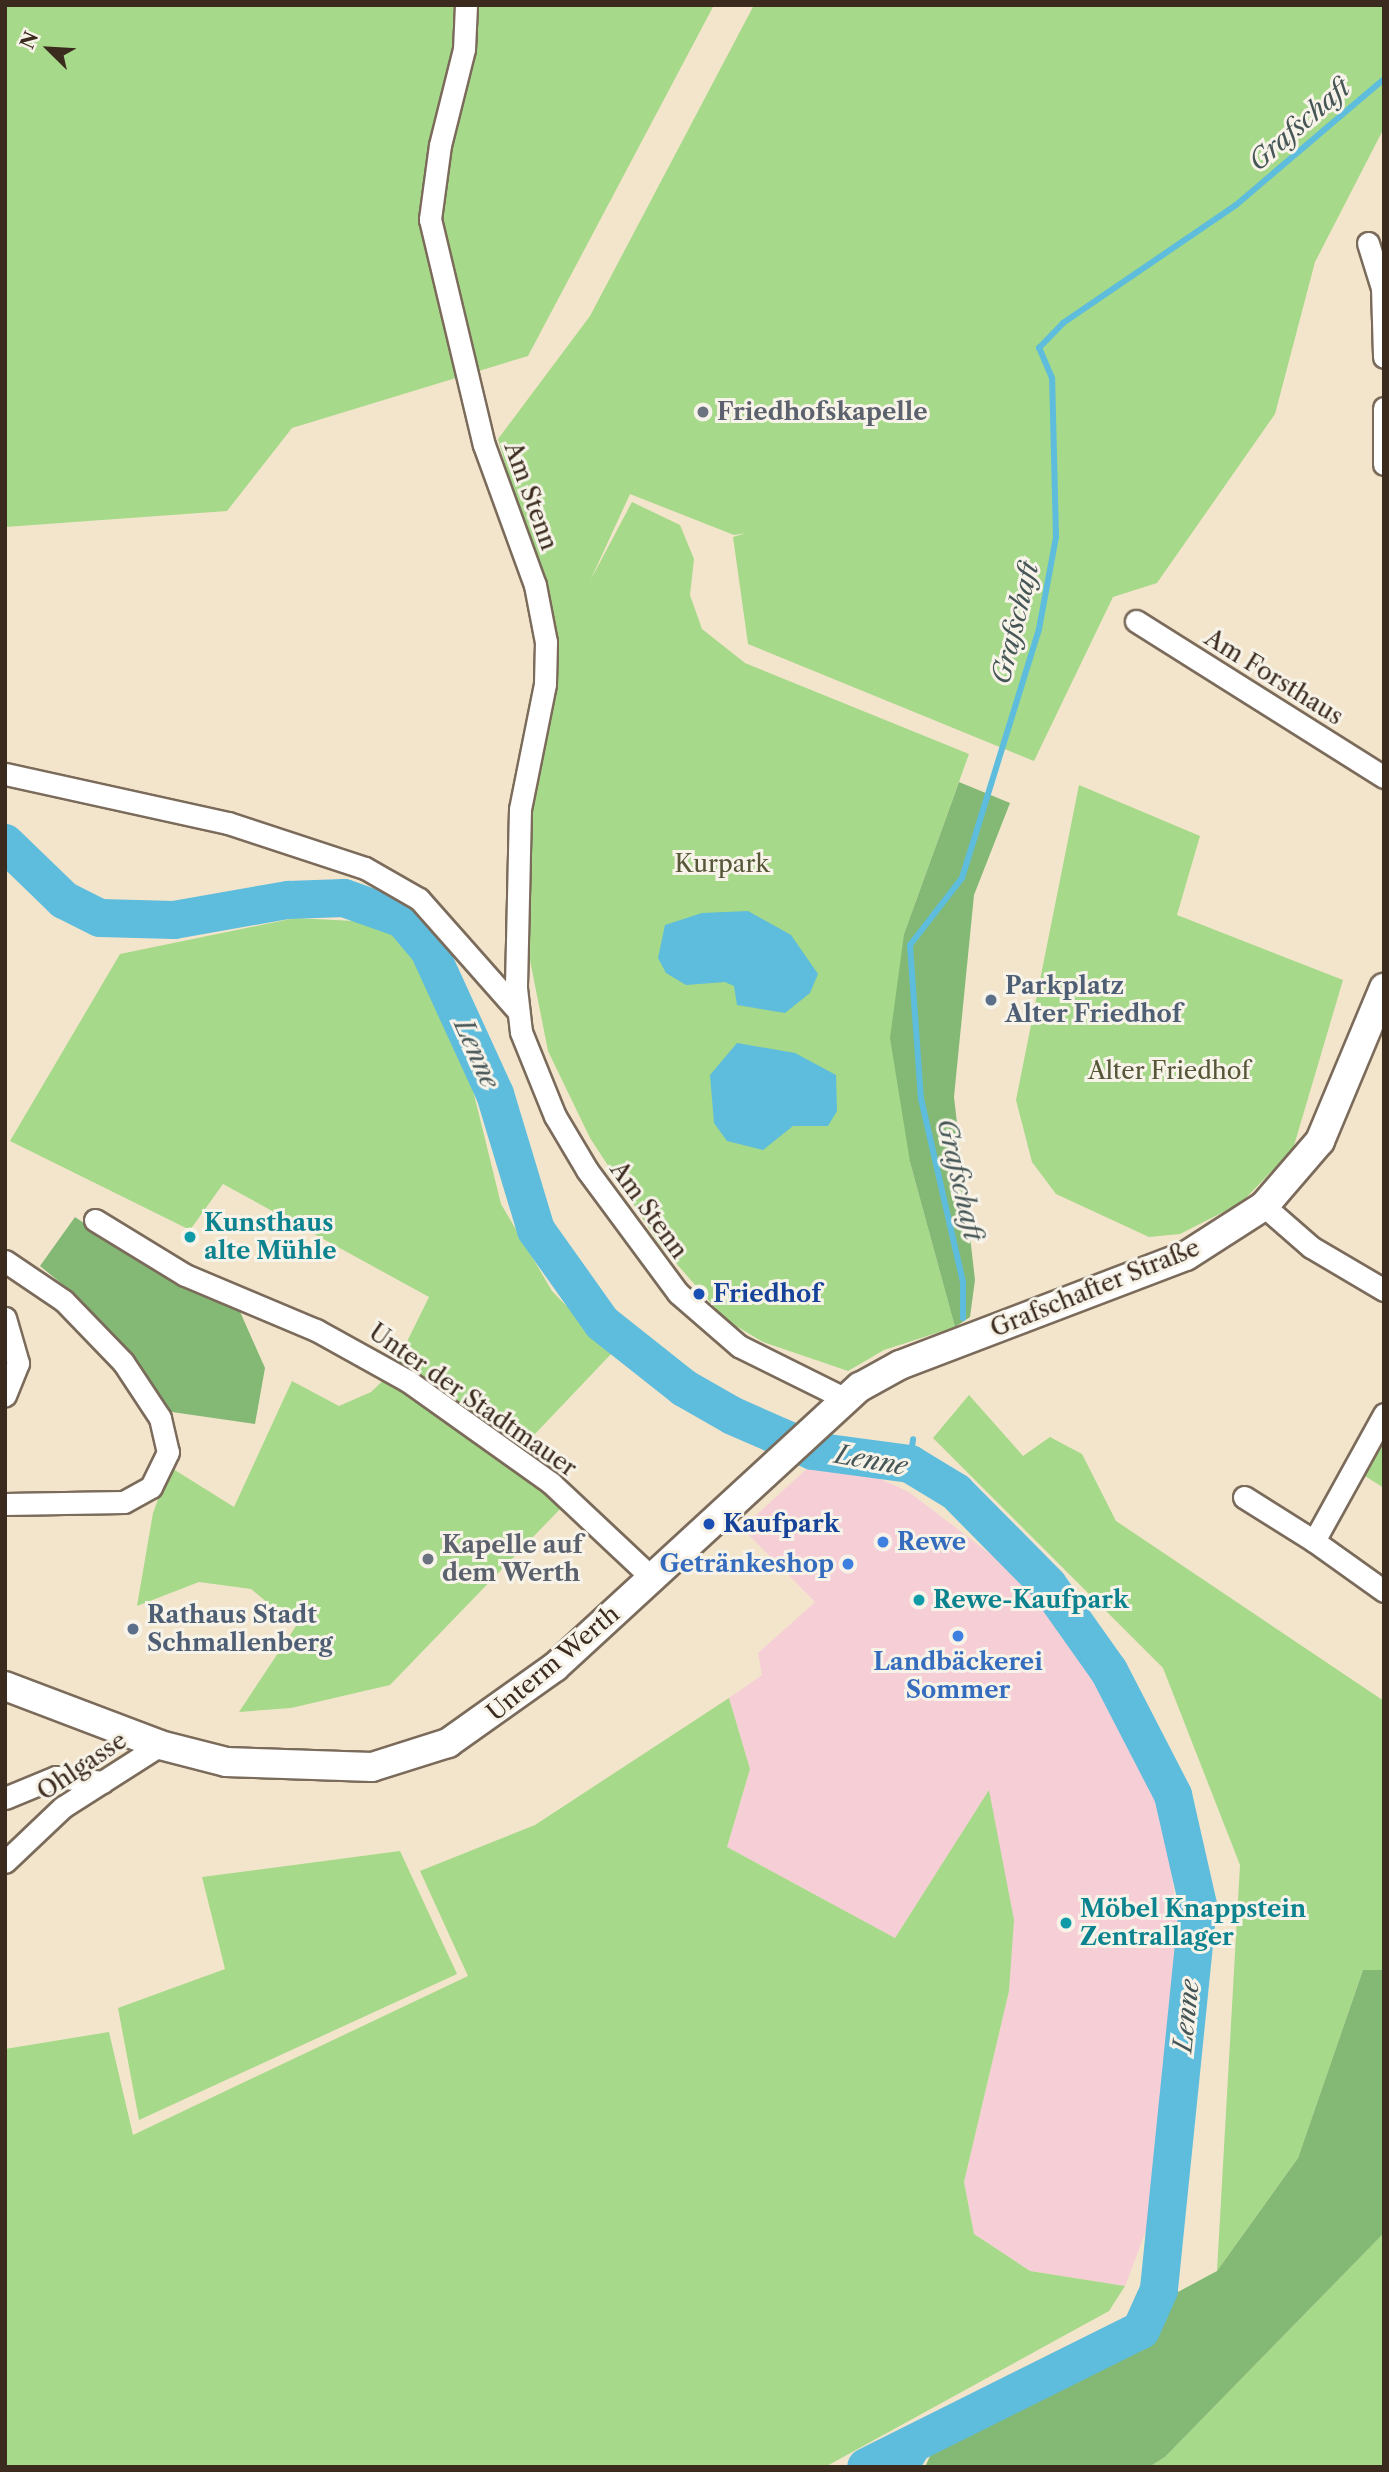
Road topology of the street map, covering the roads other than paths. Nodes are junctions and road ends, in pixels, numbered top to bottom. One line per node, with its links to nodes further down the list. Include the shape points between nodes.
1 (466, 5): 10 (street, Am Stenn, via 464,49 433,181 432,239 484,445 535,586 546,642 545,684 520,809)
2 (1368, 243): 3 (street, via 1382,288)
3 (1384, 357)
4 (1384, 408): 5 (street)
5 (1384, 464)
6 (1136, 621): 8 (street, Am Forsthaus)
7 (5, 774): 10 (street, Am Stenn, via 228,823 365,868 419,899)
8 (1384, 777)
9 (1384, 988): 11 (street, Grafschafter Straße, via 1321,1141)
10 (518, 1011): 17 (street, Am Stenn, via 555,1116 602,1193 678,1293 739,1346)
11 (1264, 1206): 14 (street, via 1311,1247); 17 (street, Grafschafter Straße, via 1186,1256 946,1346 879,1375)
12 (95, 1220): 23 (street, Unter der Stadtmauer, via 185,1275 316,1330 408,1381 551,1483)
13 (5, 1261): 21 (street, via 92,1327 160,1418 168,1442 164,1468 152,1487 124,1502)
14 (1384, 1290)
15 (5, 1318): 16 (street, via 18,1363)
16 (5, 1395)
17 (839, 1405): 19 (street, Grafschafter Straße)
18 (1384, 1413): 22 (street)
19 (744, 1491): 23 (street, Unterm Werth)
20 (1244, 1497): 22 (street)
21 (5, 1504)
22 (1314, 1541): 24 (street)
23 (652, 1578): 26 (street, Unterm Werth, via 525,1692 476,1728 406,1761 346,1769 284,1768 207,1759)
24 (1384, 1591)
25 (5, 1686): 26 (street, Unterm Werth)
26 (160, 1745): 27 (street, Ohlgasse)
27 (103, 1782): 28 (street, via 56,1777); 29 (street, Ohlgasse, via 63,1807)
28 (5, 1798)
29 (5, 1862)

